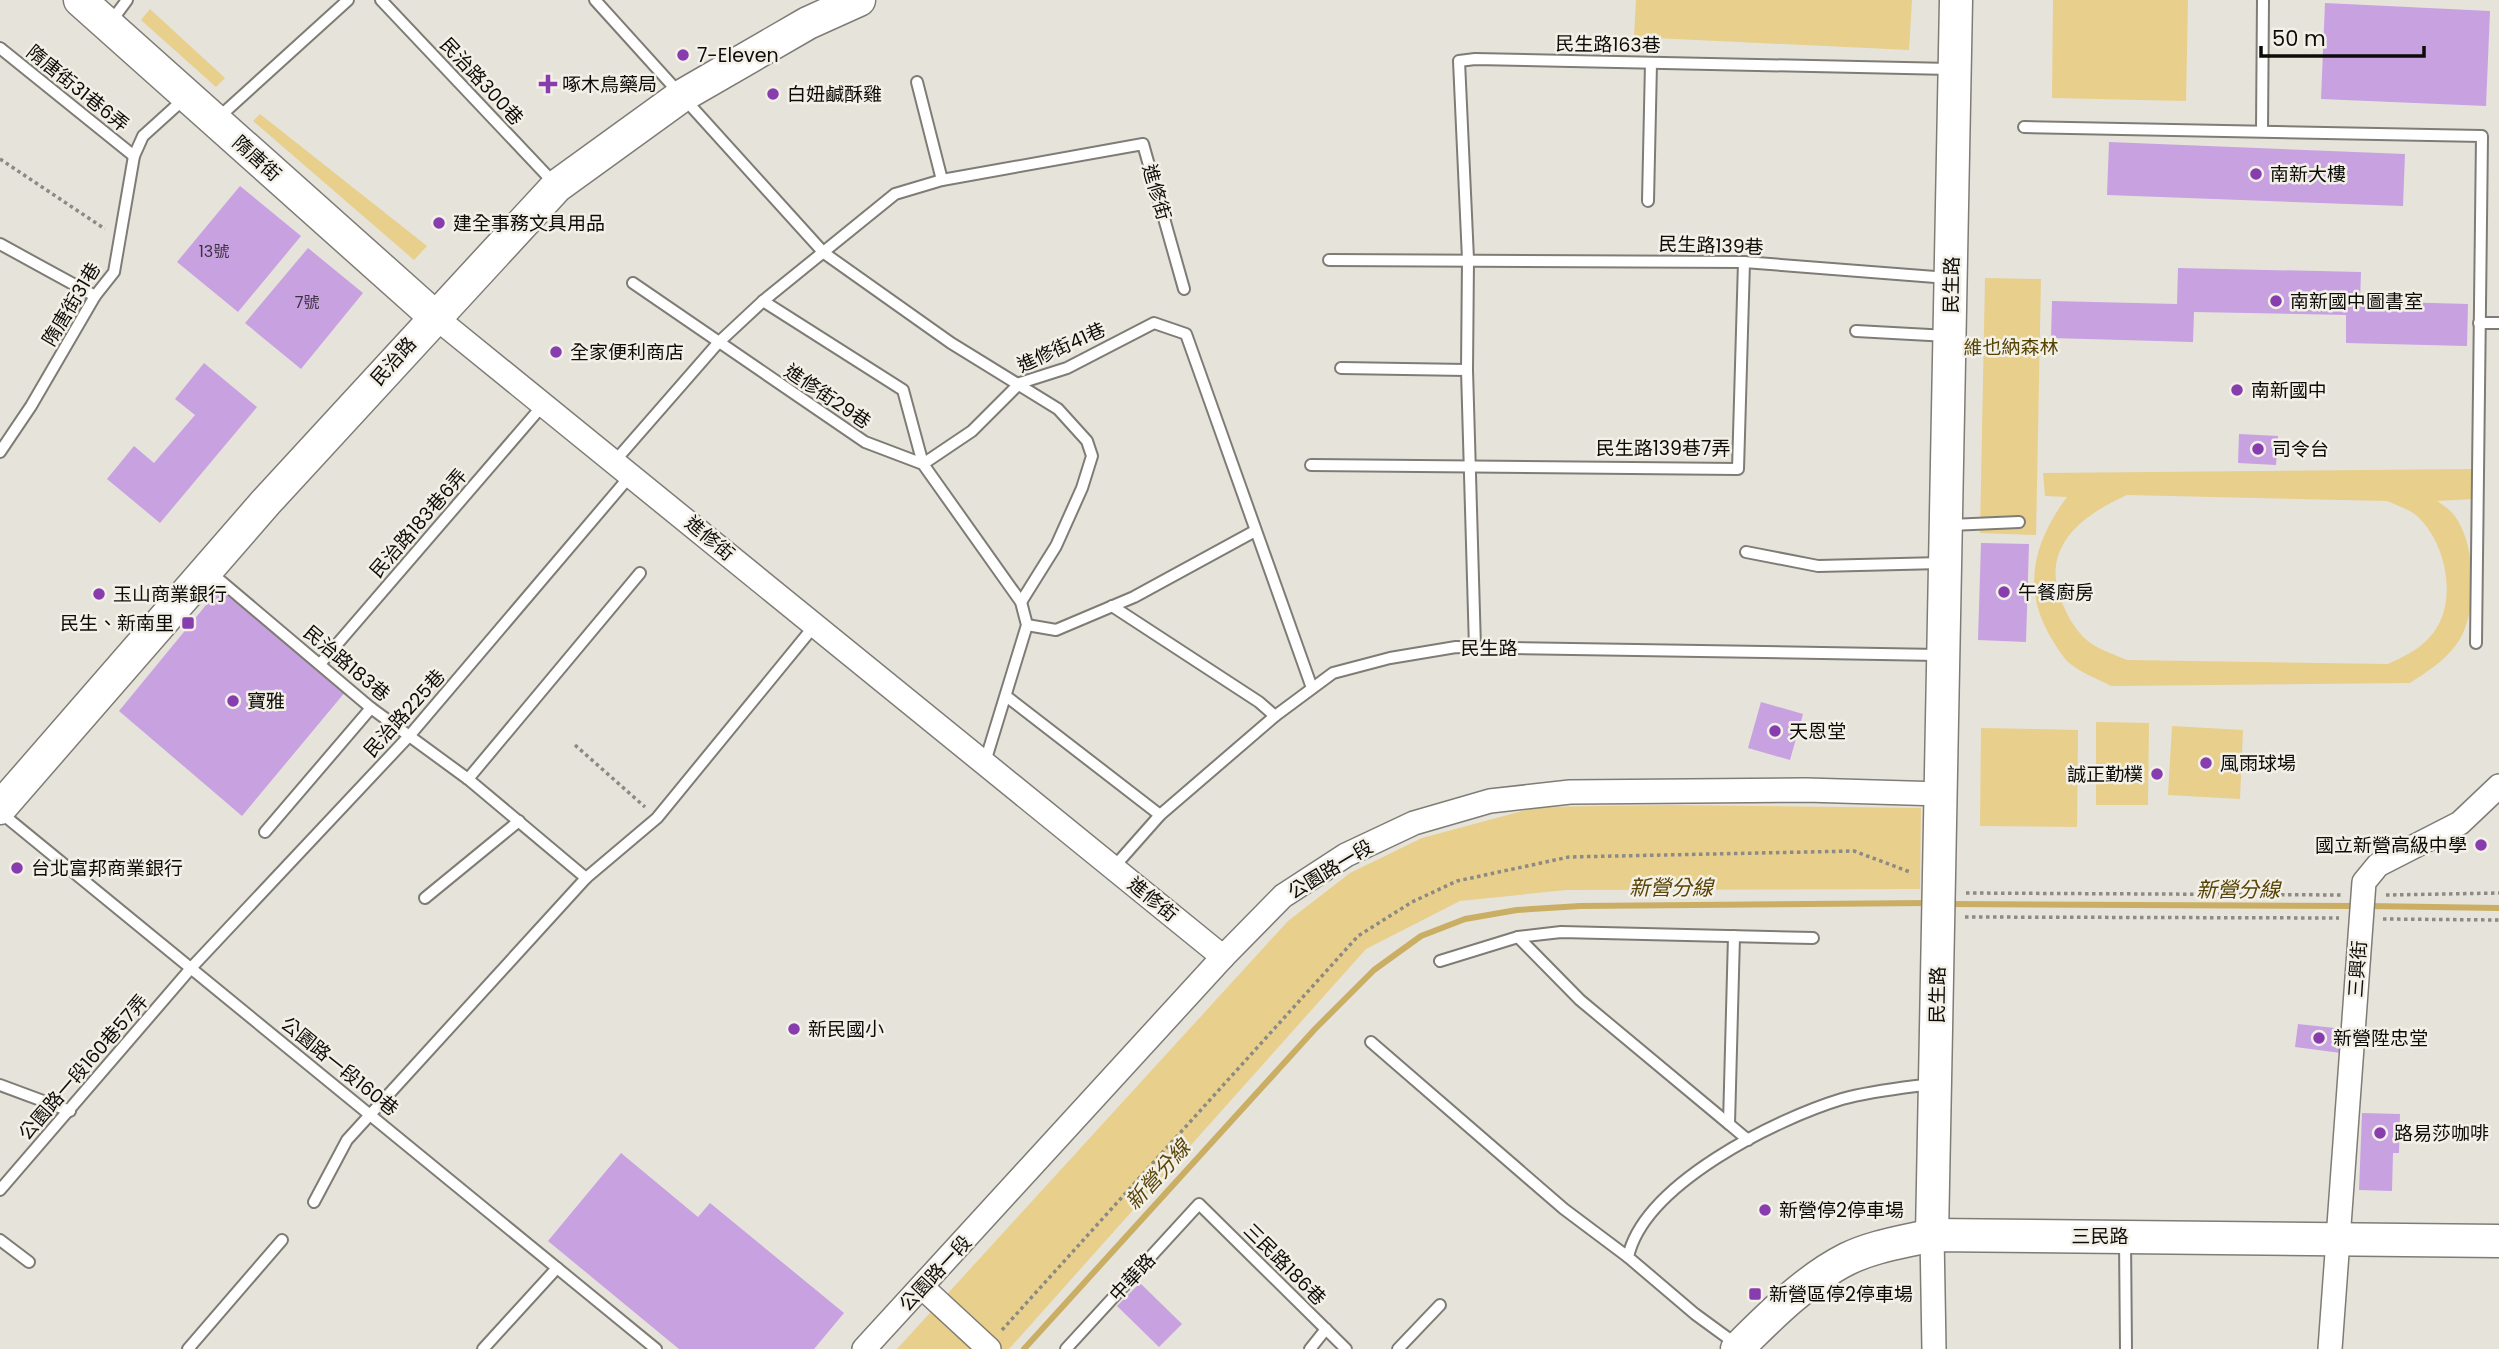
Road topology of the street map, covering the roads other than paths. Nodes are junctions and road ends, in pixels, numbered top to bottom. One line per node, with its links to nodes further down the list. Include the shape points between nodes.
1 (80, 0): 9 (street, 隋唐街)
2 (127, 0): 9 (lane)
3 (348, 0): 16 (lane)
4 (381, 0): 21 (lane, 民治路300巷)
5 (595, 0): 15 (lane)
6 (859, 0): 15 (street, 民治路, via 807,23)
7 (1956, 0): 12 (street, 民生路)
8 (2263, 0): 18 (lane)
9 (109, 26): 14 (street, 隋唐街)
10 (0, 48): 19 (lane, 隋唐街31巷6弄)
11 (1651, 63): 12 (lane, 民生路163巷); 22 (lane); 25 (lane, 民生路163巷, via 1459,61)
12 (1954, 69): 28 (street, 民生路)
13 (917, 82): 20 (lane)
14 (187, 97): 16 (street, 隋唐街); 19 (lane, 隋唐街31巷, via 143,135)
15 (680, 97): 21 (street, 民治路); 24 (lane)
16 (215, 120): 33 (street, 隋唐街)
17 (2024, 127): 18 (lane)
18 (2262, 131): 34 (lane, via 2482,136)
19 (134, 156): 31 (lane, 隋唐街31巷, via 114,272)
20 (942, 180): 24 (lane, 進修街, via 895,194); 30 (lane, 進修街, via 1143,144)
21 (557, 186): 33 (street, 民治路)
22 (1648, 201)
23 (0, 244): 31 (lane)
24 (824, 253): 32 (lane); 41 (lane, via 951,343)
25 (1468, 259): 26 (lane); 27 (lane, 民生路139巷); 40 (lane, 民生路163巷)
26 (1329, 260)
27 (1744, 262): 28 (lane, 民生路139巷); 45 (lane, 民生路139巷7弄, via 1738,469)
28 (1952, 278): 37 (street, 民生路)
29 (633, 283): 38 (lane, 進修街29巷)
30 (1184, 289)
31 (95, 296): 43 (lane, 隋唐街31巷)
32 (763, 301): 38 (lane); 44 (lane, via 903,390)
33 (434, 316): 42 (street, 進修街); 53 (street, 民治路)
34 (2479, 323): 35 (lane); 59 (lane)
35 (2499, 323)
36 (1856, 331): 37 (lane)
37 (1950, 336): 49 (street, 民生路)
38 (718, 343): 44 (lane, 進修街29巷, via 865,442); 47 (lane)
39 (1341, 368): 40 (lane)
40 (1467, 370): 45 (lane, 民生路163巷)
41 (1020, 383): 44 (lane, 進修街41巷, via 972,431); 50 (lane, 進修街41巷, via 1067,368 1154,323 1186,334); 55 (lane, via 1058,410 1087,441 1093,456 1056,546)
42 (543, 405): 47 (street, 進修街); 62 (lane, 民治路183巷6弄)
43 (1, 450)
44 (923, 464): 55 (lane)
45 (1469, 464): 46 (lane); 60 (lane, 民生路163巷)
46 (1311, 465)
47 (623, 468): 57 (street, 進修街); 67 (lane, 民治路225巷)
48 (2019, 522): 49 (lane)
49 (1944, 525): 52 (street, 民生路)
50 (1255, 531): 56 (lane); 63 (lane)
51 (1746, 552): 52 (lane, via 1818,566)
52 (1943, 563): 61 (street, 民生路)
53 (207, 570): 62 (lane, 民治路183巷); 72 (street, 民治路)
54 (640, 573): 69 (lane)
55 (1021, 602): 58 (lane)
56 (1112, 606): 58 (lane, via 1056,630); 66 (lane)
57 (815, 625): 68 (street, 進修街); 77 (lane, via 657,818)
58 (1027, 625): 64 (lane)
59 (2476, 643)
60 (1475, 648): 61 (lane, 民生路); 63 (lane, 民生路, via 1390,658 1333,673)
61 (1942, 654): 71 (street, 民生路)
62 (320, 664): 65 (lane, 民治路183巷)
63 (1312, 688): 66 (lane, 民生路)
64 (1006, 696): 68 (lane); 73 (lane)
65 (371, 708): 67 (lane, 民治路183巷); 75 (lane)
66 (1275, 716): 73 (lane, 民生路)
67 (410, 735): 69 (lane, 民治路183巷); 84 (lane, 民治路225巷)
68 (985, 762): 76 (street, 進修街)
69 (468, 779): 74 (lane, 民治路183巷)
70 (2499, 786): 97 (street, 三興街, via 2460,823 2378,864 2364,882)
71 (1942, 794): 82 (street, 公園路一段, via 1570,792 1490,802 1413,824 1346,855 1283,897); 87 (street, 民生路, via 1953,889 1939,917)
72 (0, 810): 84 (lane, 公園路一段160巷)
73 (1160, 815): 76 (lane, 民生路)
74 (519, 821): 77 (lane, 民治路183巷); 78 (lane)
75 (265, 832)
76 (1114, 867): 82 (street, 進修街)
77 (586, 878): 89 (lane)
78 (425, 898)
79 (1734, 936): 80 (lane, via 1561,932); 81 (lane); 90 (lane)
80 (1518, 937): 83 (lane); 90 (lane, via 1580,1000)
81 (1813, 938)
82 (1223, 957): 104 (street, 公園路一段)
83 (1440, 961)
84 (192, 967): 88 (lane, 公園路一段160巷57弄); 89 (lane, 公園路一段160巷)
85 (1371, 1042): 101 (lane, via 1564,1209)
86 (0, 1084): 88 (lane)
87 (1935, 1084): 91 (lane, via 1843,1099); 95 (street, 民生路)
88 (69, 1111): 92 (lane, 公園路一段160巷57弄)
89 (372, 1115): 93 (lane, via 347,1140); 103 (lane, 公園路一段160巷)
90 (1729, 1124): 91 (lane)
91 (1748, 1140): 101 (lane, via 1653,1208)
92 (0, 1190)
93 (314, 1202)
94 (1199, 1204): 106 (lane, 三民路186巷); 113 (lane, 中華路)
95 (1931, 1235): 96 (street, 三民路); 108 (street, 三民路, via 1848,1259 1814,1279); 117 (street, 民生路)
96 (2125, 1236): 97 (street, 三民路); 118 (lane)
97 (2337, 1238): 100 (street, 三民路); 119 (street, 三興街)
98 (0, 1240): 102 (lane)
99 (282, 1240): 109 (lane)
100 (2499, 1241)
101 (1628, 1257): 108 (lane)
102 (29, 1262)
103 (557, 1268): 110 (lane); 111 (lane, 公園路一段160巷)
104 (922, 1287): 107 (street, via 950,1313); 112 (street, 公園路一段)
105 (1440, 1305): 116 (lane)
106 (1326, 1329): 114 (lane); 115 (lane, 三民路186巷)
107 (994, 1341)
108 (1739, 1348)
109 (188, 1349)
110 (483, 1349)
111 (656, 1349)
112 (864, 1349)
113 (1066, 1349)
114 (1310, 1349)
115 (1346, 1349)
116 (1398, 1349)
117 (1934, 1349)
118 (2126, 1349)
119 (2330, 1349)

